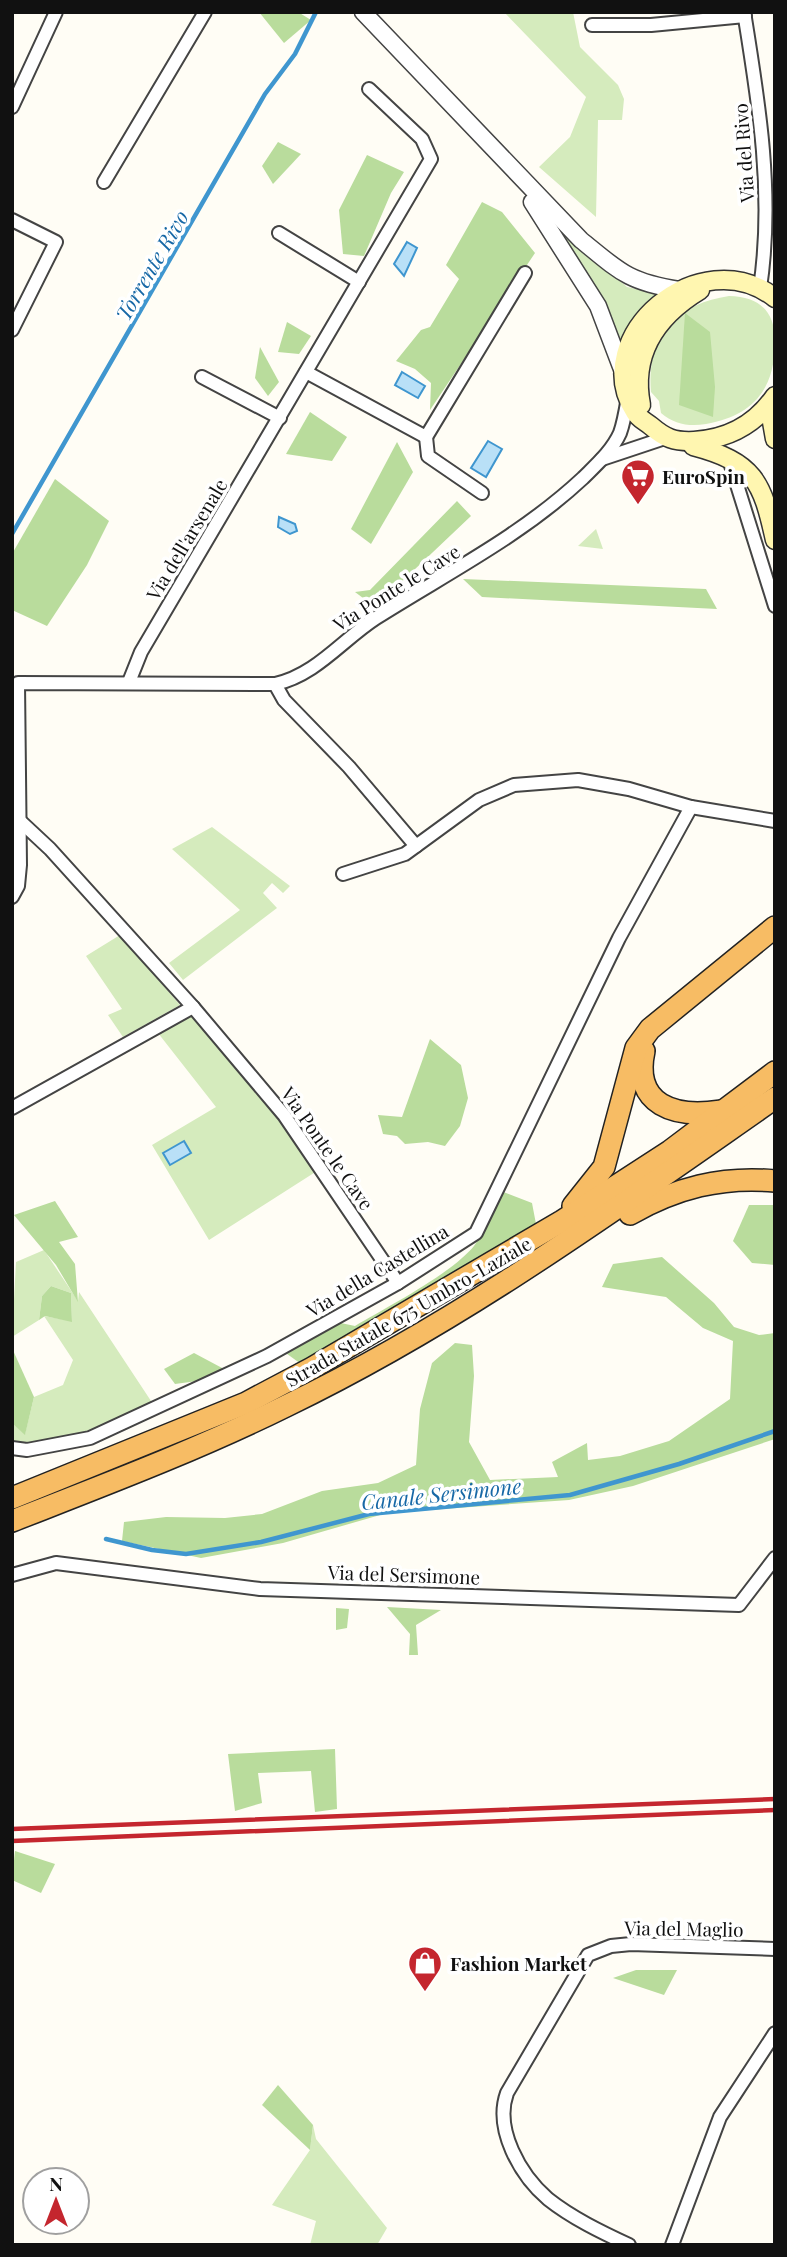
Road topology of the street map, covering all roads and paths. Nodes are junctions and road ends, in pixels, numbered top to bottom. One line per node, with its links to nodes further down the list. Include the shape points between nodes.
1 (56, 12): 7 (street)
2 (205, 12): 10 (street)
3 (363, 12): 8 (street)
4 (744, 14): 5 (street, Via del Rivo, via 651,25); 9 (street, Via del Rivo)
5 (592, 25)
6 (369, 89): 15 (street, Via dell'arsenale, via 422,139 431,159)
7 (12, 107)
8 (507, 165): 16 (street, via 617,272 643,284); 20 (street, via 598,306)
9 (770, 173): 17 (street, Via del Rivo, via 767,242)
10 (104, 182)
11 (12, 220): 18 (street, via 56,242)
12 (279, 233): 15 (street)
13 (525, 273): 26 (street)
14 (718, 279): 16 (main road); 17 (main road); 25 (main road, via 677,305 656,328 641,357 639,394)
15 (359, 282): 19 (street, Via dell'arsenale)
16 (679, 290): 20 (main road, via 652,309 636,333)
17 (771, 295)
18 (12, 330)
19 (306, 372): 24 (street, Via dell'arsenale); 26 (street)
20 (623, 372): 22 (main road)
21 (202, 377): 24 (street)
22 (628, 397): 25 (main road, via 634,411); 30 (street, Via Ponte le Cave, via 619,435)
23 (772, 400): 27 (main road); 28 (main road, via 735,432 716,439)
24 (280, 418): 34 (street, Via dell'arsenale, via 141,652)
25 (650, 425): 28 (main road)
26 (426, 437): 31 (street, via 428,456)
27 (775, 439)
28 (671, 440): 29 (main road); 30 (street, Via Ponte le Cave)
29 (728, 455): 32 (main road, via 752,476 765,498); 33 (street)
30 (602, 460): 36 (street, Via Ponte le Cave, via 501,544 377,618 307,673)
31 (482, 493)
32 (775, 540)
33 (775, 606)
34 (129, 682): 35 (street, Via Ponte le Cave); 36 (street, Via Ponte le Cave)
35 (15, 684): 38 (street, Via Ponte le Cave)
36 (275, 684): 40 (street, via 284,700)
37 (691, 807): 39 (street); 40 (street, via 578,780 514,785 480,800); 53 (street, Via della Castellina, via 619,938 476,1233)
38 (20, 821): 42 (street, Via Ponte le Cave, via 18,886); 44 (street, Via Ponte le Cave)
39 (775, 821)
40 (416, 846): 41 (street, via 405,854)
41 (343, 874)
42 (12, 897)
43 (775, 927): 45 (highway)
44 (193, 1007): 48 (street); 53 (street, Via Ponte le Cave, via 284,1115)
45 (650, 1029): 49 (highway, via 642,1054 642,1078 650,1094 677,1113); 51 (highway, via 636,1048 604,1167)
46 (775, 1072): 49 (highway, Strada Statale 675 Umbro-Laziale)
47 (775, 1098): 52 (highway, Strada Statale 675 Umbro-Laziale)
48 (12, 1108)
49 (725, 1110): 51 (highway, Strada Statale 675 Umbro-Laziale)
50 (775, 1181): 52 (highway, via 707,1182 658,1198 596,1233)
51 (562, 1221): 55 (highway, Strada Statale 675 Umbro-Laziale, via 419,1308 246,1403)
52 (568, 1243): 56 (highway, Strada Statale 675 Umbro-Laziale, via 426,1330 286,1406 164,1462)
53 (398, 1283): 54 (street, Via della Castellina, via 267,1356 90,1438 27,1450)
54 (12, 1448)
55 (12, 1498)
56 (12, 1521)
57 (775, 1558): 58 (street, Via del Sersimone, via 739,1605 260,1590 56,1563)
58 (12, 1575)
59 (775, 1949): 61 (street, Via del Maglio, via 631,1944 589,1955 507,2093 502,2115 507,2137 536,2186 596,2230)
60 (775, 2033): 62 (street, via 720,2117)
61 (629, 2245)
62 (672, 2245)

